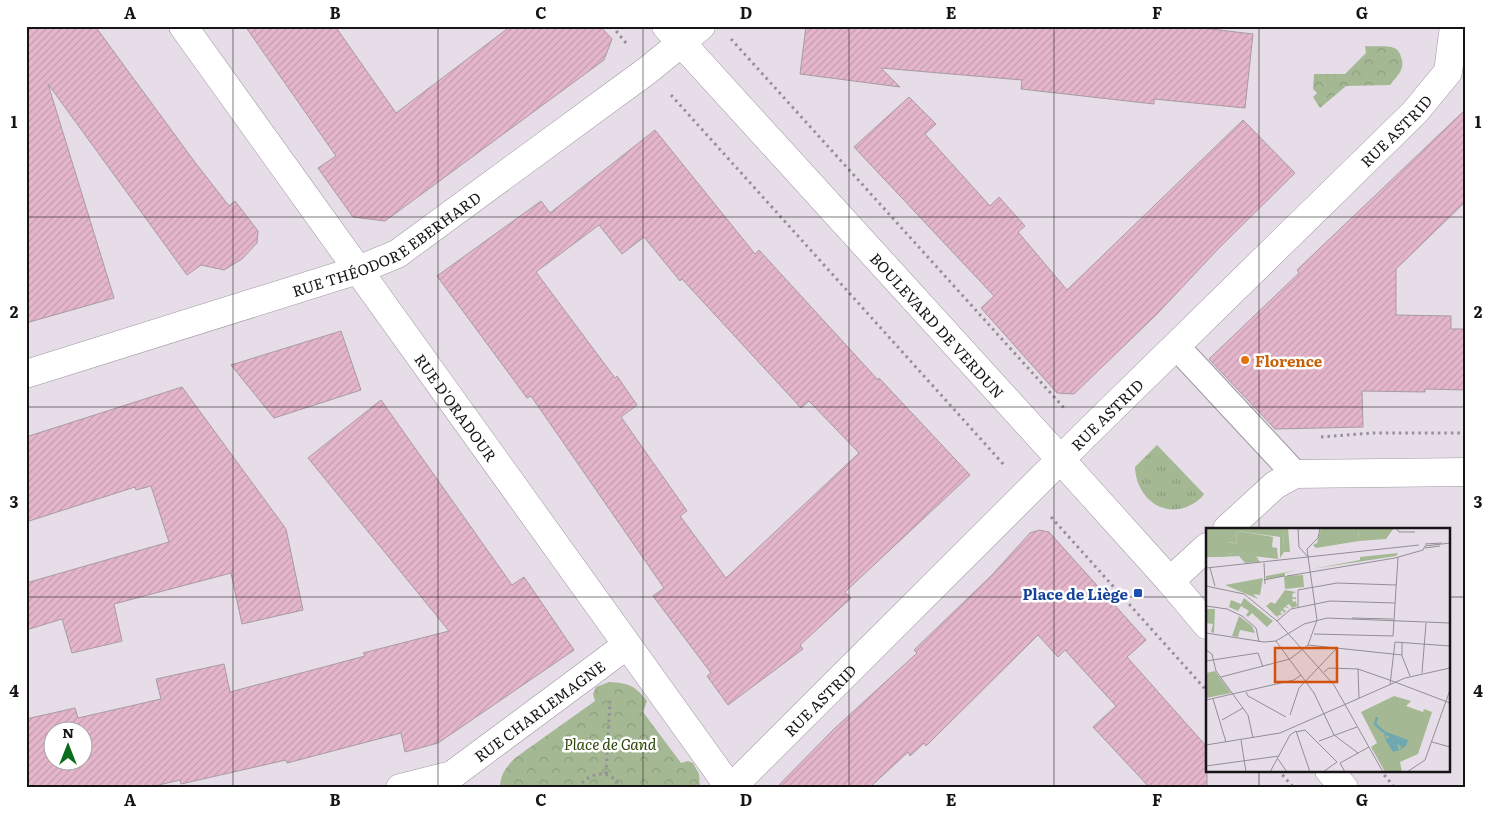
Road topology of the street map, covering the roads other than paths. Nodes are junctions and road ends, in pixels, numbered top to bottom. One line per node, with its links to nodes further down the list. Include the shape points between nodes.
1 (183, 26): 4 (street, RUE D'ORADOUR)
2 (1454, 26): 5 (street, RUE ASTRID, via 1448,72 1415,112)
3 (693, 32): 4 (street, RUE THÉODORE EBERHARD, via 648,70 396,254); 7 (street, BOULEVARD DE VERDUN)
4 (358, 270): 6 (street, RUE THÉODORE EBERHARD); 14 (street, RUE D'ORADOUR)
5 (1176, 346): 7 (street, RUE ASTRID); 9 (street)
6 (26, 374)
7 (1061, 460): 12 (street, BOULEVARD DE VERDUN); 18 (street, RUE ASTRID)
8 (1466, 472): 9 (street)
9 (1295, 474): 10 (street, via 1275,485)
10 (1228, 528)
11 (1206, 548): 12 (street)
12 (1170, 581): 13 (street, BOULEVARD DE VERDUN)
13 (1206, 624)
14 (628, 644): 16 (street, RUE CHARLEMAGNE); 18 (street, RUE D'ORADOUR)
15 (1331, 772): 19 (street)
16 (456, 781): 17 (street, RUE CHARLEMAGNE)
17 (400, 788)
18 (730, 788)
19 (1344, 788)

